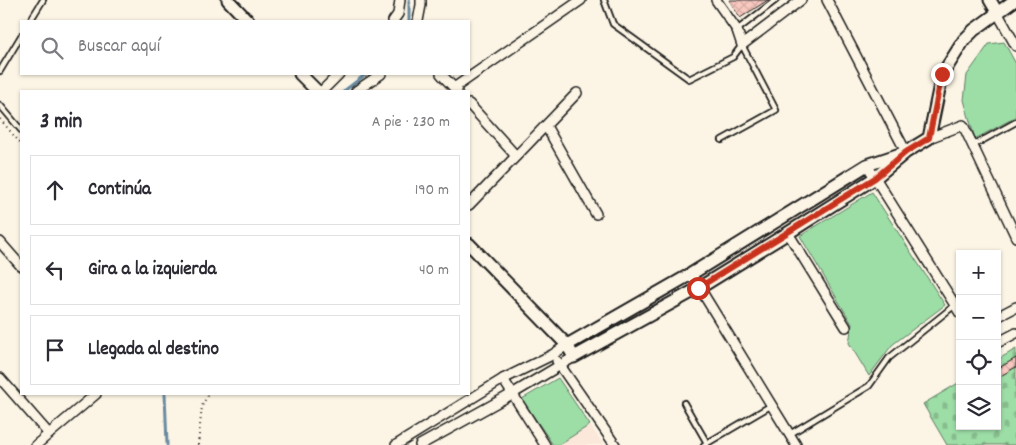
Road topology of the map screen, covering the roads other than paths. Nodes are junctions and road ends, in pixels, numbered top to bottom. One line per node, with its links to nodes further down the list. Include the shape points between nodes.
1 (43, 0): 14 (lane)
2 (228, 0): 15 (street)
3 (400, 0): 16 (street)
4 (421, 0): 17 (street)
5 (581, 0): 30 (street)
6 (604, 0): 20 (lane, via 613,24 689,79 733,58)
7 (716, 0): 18 (street)
8 (801, 0): 20 (street)
9 (827, 0): 40 (street)
10 (990, 0): 13 (street)
11 (1015, 0): 13 (street)
12 (774, 1): 18 (lane)
13 (997, 12): 21 (street); 37 (street, via 964,40 942,74)
14 (31, 20)
15 (247, 20)
16 (394, 20)
17 (418, 20)
18 (737, 30): 20 (street)
19 (20, 38): 22 (lane)
20 (742, 45): 38 (lane, via 776,110)
21 (1016, 46)
22 (0, 71)
23 (301, 75): 27 (street)
24 (338, 75): 28 (street)
25 (380, 75): 29 (street)
26 (442, 75): 30 (street)
27 (316, 90)
28 (323, 90)
29 (357, 90)
30 (456, 90)
31 (577, 93): 35 (street)
32 (0, 105): 36 (lane)
33 (470, 105): 41 (street)
34 (1016, 122): 39 (lane)
35 (546, 126): 41 (street); 45 (street)
36 (20, 129)
37 (929, 138): 39 (street, via 963,125); 40 (street)
38 (722, 140)
39 (974, 145): 47 (street)
40 (906, 152): 42 (street); 43 (street)
41 (516, 156): 44 (street)
42 (867, 165): 43 (street); 51 (street)
43 (875, 178): 46 (street); 53 (street)
44 (470, 204)
45 (596, 214)
46 (788, 233): 52 (street); 57 (street)
47 (1016, 237)
48 (0, 242): 50 (street)
49 (470, 245): 60 (street)
50 (20, 265)
51 (691, 274): 52 (street); 60 (street)
52 (698, 288): 62 (street); 69 (street)
53 (956, 307)
54 (1016, 308): 56 (street)
55 (956, 310): 71 (lane, via 889,358 869,386)
56 (1001, 315)
57 (846, 327)
58 (1016, 333): 59 (street)
59 (1001, 341)
60 (567, 345): 61 (street); 62 (street)
61 (552, 355): 63 (street); 65 (street)
62 (574, 358): 63 (street)
63 (559, 366): 66 (street); 77 (street)
64 (0, 378): 70 (street)
65 (503, 380): 66 (street); 74 (street)
66 (512, 394): 75 (street); 76 (street)
67 (95, 395): 70 (street)
68 (684, 404): 72 (lane)
69 (772, 405): 71 (street); 72 (lane)
70 (49, 434): 73 (street)
71 (790, 434): 78 (street)
72 (705, 444)
73 (36, 445)
74 (396, 445)
75 (420, 445)
76 (545, 445)
77 (615, 445)
78 (796, 445)

